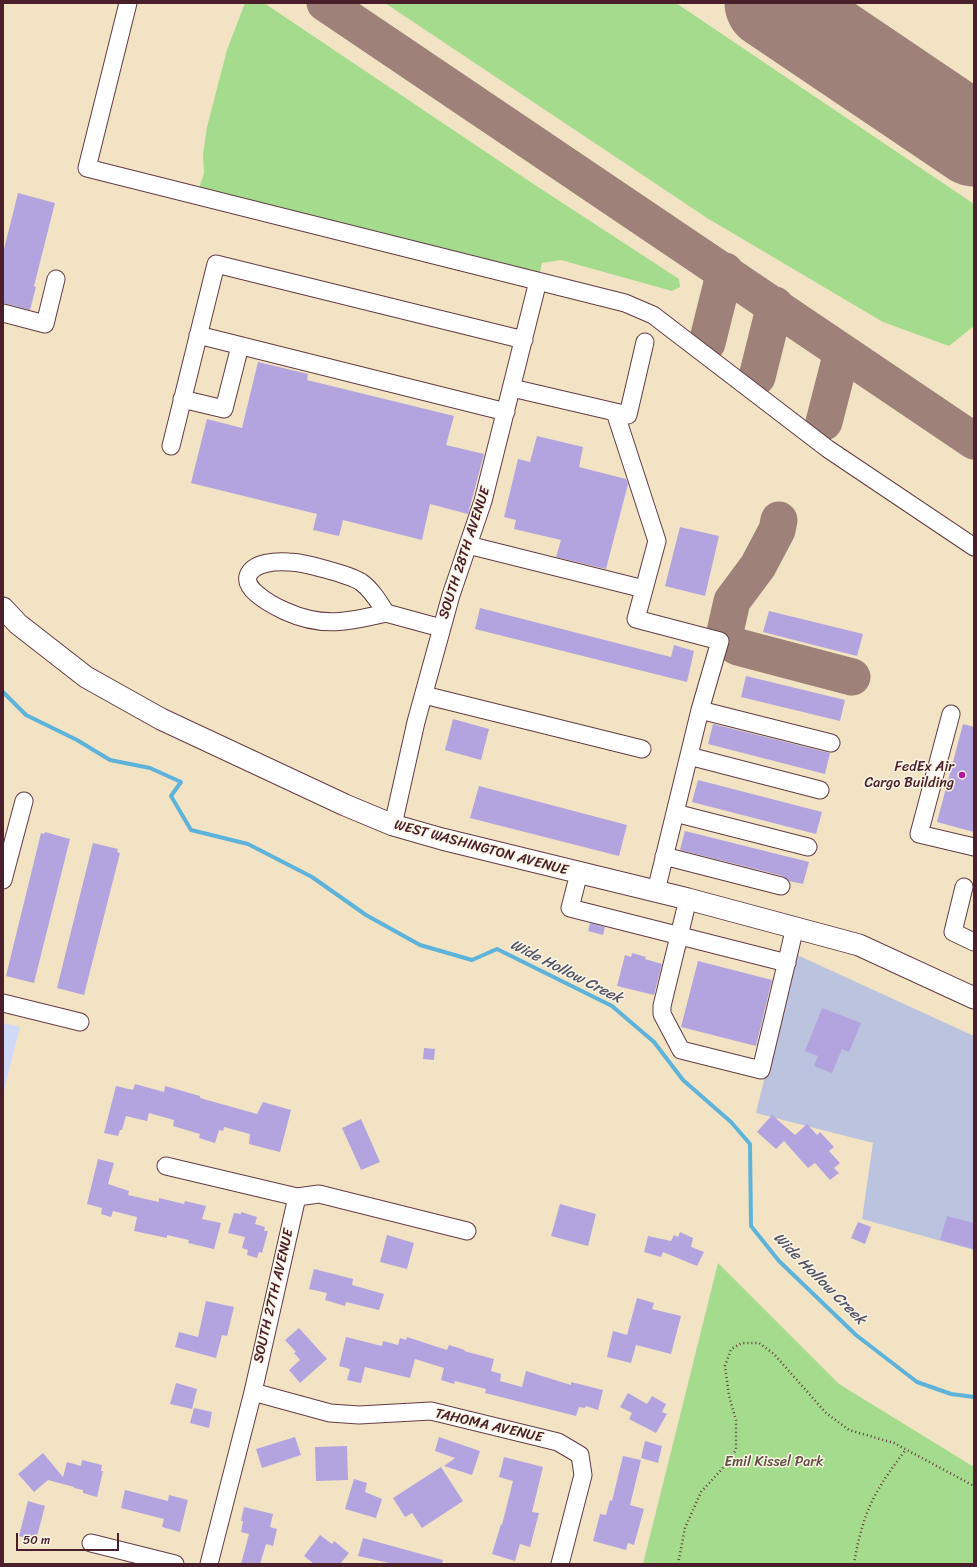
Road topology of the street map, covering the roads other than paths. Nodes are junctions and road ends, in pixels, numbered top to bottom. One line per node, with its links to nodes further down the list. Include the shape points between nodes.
1 (128, 3): 3 (street, via 87,168)
2 (56, 279): 4 (street, via 44,324)
3 (538, 281): 6 (street, SOUTH 28TH AVENUE); 15 (street, via 625,303 653,315 828,449)
4 (3, 313)
5 (198, 335): 6 (street, via 216,264); 8 (street); 10 (street)
6 (524, 340): 9 (street, SOUTH 28TH AVENUE)
7 (645, 342): 12 (street, via 628,415)
8 (240, 346): 10 (street, via 224,409); 11 (street)
9 (512, 388): 11 (street, SOUTH 28TH AVENUE); 12 (street)
10 (182, 399): 13 (street)
11 (506, 412): 14 (street, SOUTH 28TH AVENUE, via 483,501)
12 (615, 412): 16 (street, via 657,541)
13 (170, 446)
14 (468, 545): 16 (street); 19 (street, SOUTH 28TH AVENUE)
15 (974, 547)
16 (644, 589): 21 (street, via 636,619 720,640)
17 (3, 608): 29 (main road, WEST WASHINGTON AVENUE, via 18,624 86,677 161,719)
18 (386, 613): 18 (street, via 368,588 345,575 276,561 253,569 248,576 253,590 266,602 311,621 349,621); 19 (street)
19 (441, 628): 20 (street, SOUTH 28TH AVENUE)
20 (424, 694): 24 (street); 29 (street, SOUTH 28TH AVENUE)
21 (700, 710): 23 (street); 25 (street)
22 (951, 714): 31 (street, via 919,834)
23 (831, 744)
24 (642, 749)
25 (689, 756): 26 (street); 28 (street)
26 (820, 790)
27 (24, 801): 34 (street)
28 (675, 813): 30 (street); 32 (street)
29 (393, 825): 33 (main road, WEST WASHINGTON AVENUE, via 442,840)
30 (808, 847)
31 (974, 847)
32 (664, 856): 35 (street); 37 (street)
33 (579, 873): 37 (main road, WEST WASHINGTON AVENUE); 40 (street, via 570,908)
34 (3, 880)
35 (781, 886)
36 (964, 887): 41 (street, via 953,932)
37 (656, 891): 38 (main road, WEST WASHINGTON AVENUE)
38 (688, 899): 39 (main road, WEST WASHINGTON AVENUE); 40 (street)
39 (795, 927): 42 (street); 43 (main road, WEST WASHINGTON AVENUE, via 859,945)
40 (679, 936): 42 (street); 42 (street, via 662,1014 681,1050 761,1070)
41 (974, 942)
42 (787, 964)
43 (974, 998)
44 (3, 1003): 45 (street)
45 (80, 1022)
46 (166, 1166): 47 (street)
47 (297, 1198): 48 (street, via 319,1194); 49 (street, SOUTH 27TH AVENUE)
48 (467, 1231)
49 (252, 1392): 52 (street, SOUTH 27TH AVENUE); 53 (street, TAHOMA AVENUE, via 330,1413 359,1415 432,1411 558,1442 580,1455 583,1475)
50 (91, 1543): 51 (street)
51 (174, 1564)
52 (209, 1564)
53 (560, 1564)

